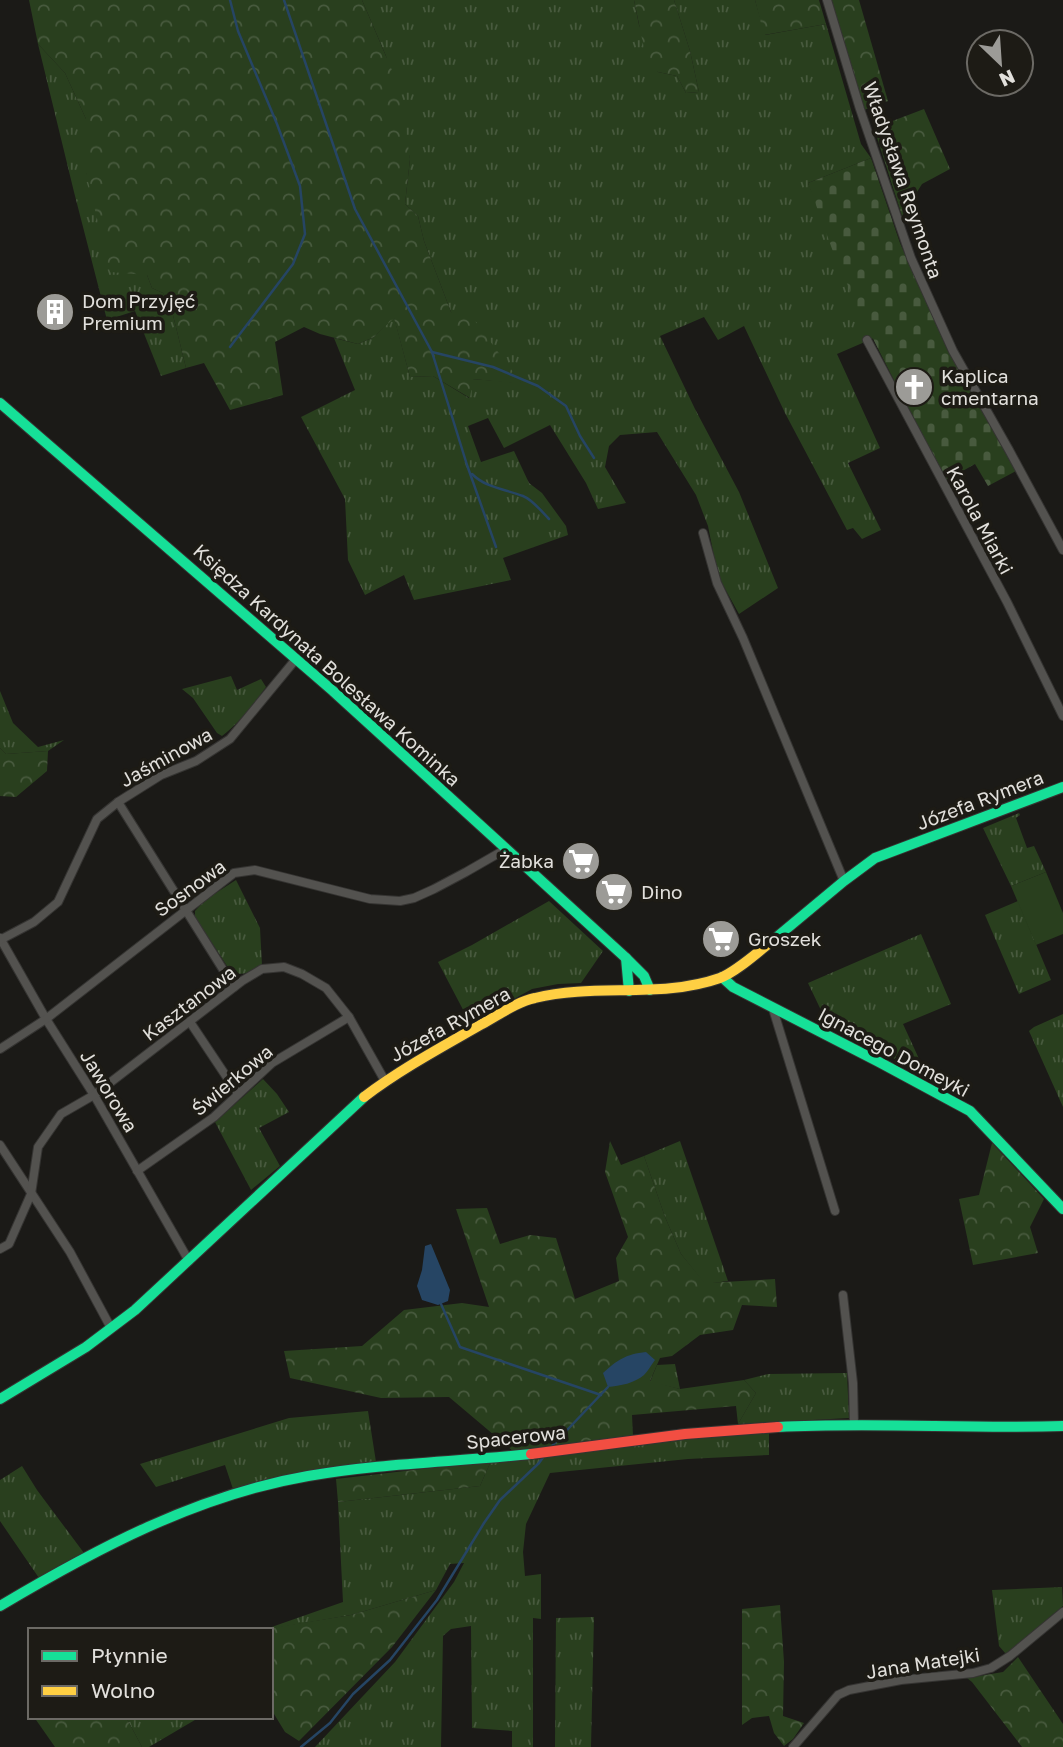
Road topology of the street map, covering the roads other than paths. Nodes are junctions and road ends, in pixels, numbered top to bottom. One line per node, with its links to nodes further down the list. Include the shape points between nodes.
1 (827, 0): 5 (street, Władysława Reymonta, via 911,258 953,351)
2 (867, 340): 7 (street, Karola Miarki)
3 (0, 403): 6 (street, Księdza Kardynała Bolesława Kominka)
4 (703, 533): 11 (street, via 717,583)
5 (1063, 550)
6 (296, 659): 9 (street, Jaśminowa, via 230,739); 10 (street, Księdza Kardynała Bolesława Kominka)
7 (1063, 716)
8 (1063, 788): 11 (street, Józefa Rymera, via 893,851)
9 (118, 802): 12 (street); 13 (street, Jaśminowa, via 97,819 58,902 34,922)
10 (506, 849): 12 (street, Sosnowa, via 434,889 400,901 370,899 255,870 234,873); 14 (street, Księdza Kardynała Bolesława Kominka)
11 (844, 881): 15 (street, Józefa Rymera)
12 (185, 910): 16 (street); 21 (street, Sosnowa)
13 (0, 939): 21 (street, Jaworowa)
14 (626, 958): 17 (street, Księdza Kardynała Bolesława Kominka, via 644,976); 18 (street)
15 (722, 977): 17 (street, Józefa Rymera); 19 (street, Ignacego Domeyki)
16 (234, 987): 20 (street, Kasztanowa, via 262,970 284,967 326,988); 22 (street, Kasztanowa)
17 (650, 990): 18 (street, Józefa Rymera)
18 (629, 991): 24 (street, Józefa Rymera, via 581,991 530,999)
19 (773, 1009): 30 (street, Ignacego Domeyki, via 970,1111); 31 (street)
20 (349, 1017): 24 (street, Kasztanowa); 25 (street, Świerkowa, via 272,1063)
21 (46, 1019): 23 (street, Sosnowa); 26 (street, Jaworowa)
22 (190, 1022): 25 (street); 26 (street, Kasztanowa)
23 (0, 1049)
24 (385, 1081): 33 (street, Józefa Rymera)
25 (238, 1094): 28 (street, Świerkowa, via 214,1117)
26 (94, 1095): 28 (street, Jaworowa); 29 (street, Kasztanowa, via 61,1114 38,1147)
27 (0, 1145): 29 (street)
28 (137, 1171): 33 (street, Jaworowa)
29 (32, 1194): 32 (street, Kasztanowa, via 9,1244); 35 (street)
30 (1063, 1209)
31 (835, 1211)
32 (0, 1249)
33 (189, 1261): 35 (street, Józefa Rymera)
34 (843, 1295): 37 (street)
35 (111, 1328): 36 (street, Józefa Rymera)
36 (0, 1399)
37 (853, 1425): 38 (street, Spacerowa); 39 (street, Spacerowa, via 711,1431 294,1479 177,1516 87,1556)
38 (1063, 1426)
39 (0, 1606)
40 (1063, 1612): 41 (street, Jana Matejki, via 991,1668 901,1680 838,1695)
41 (793, 1747)

